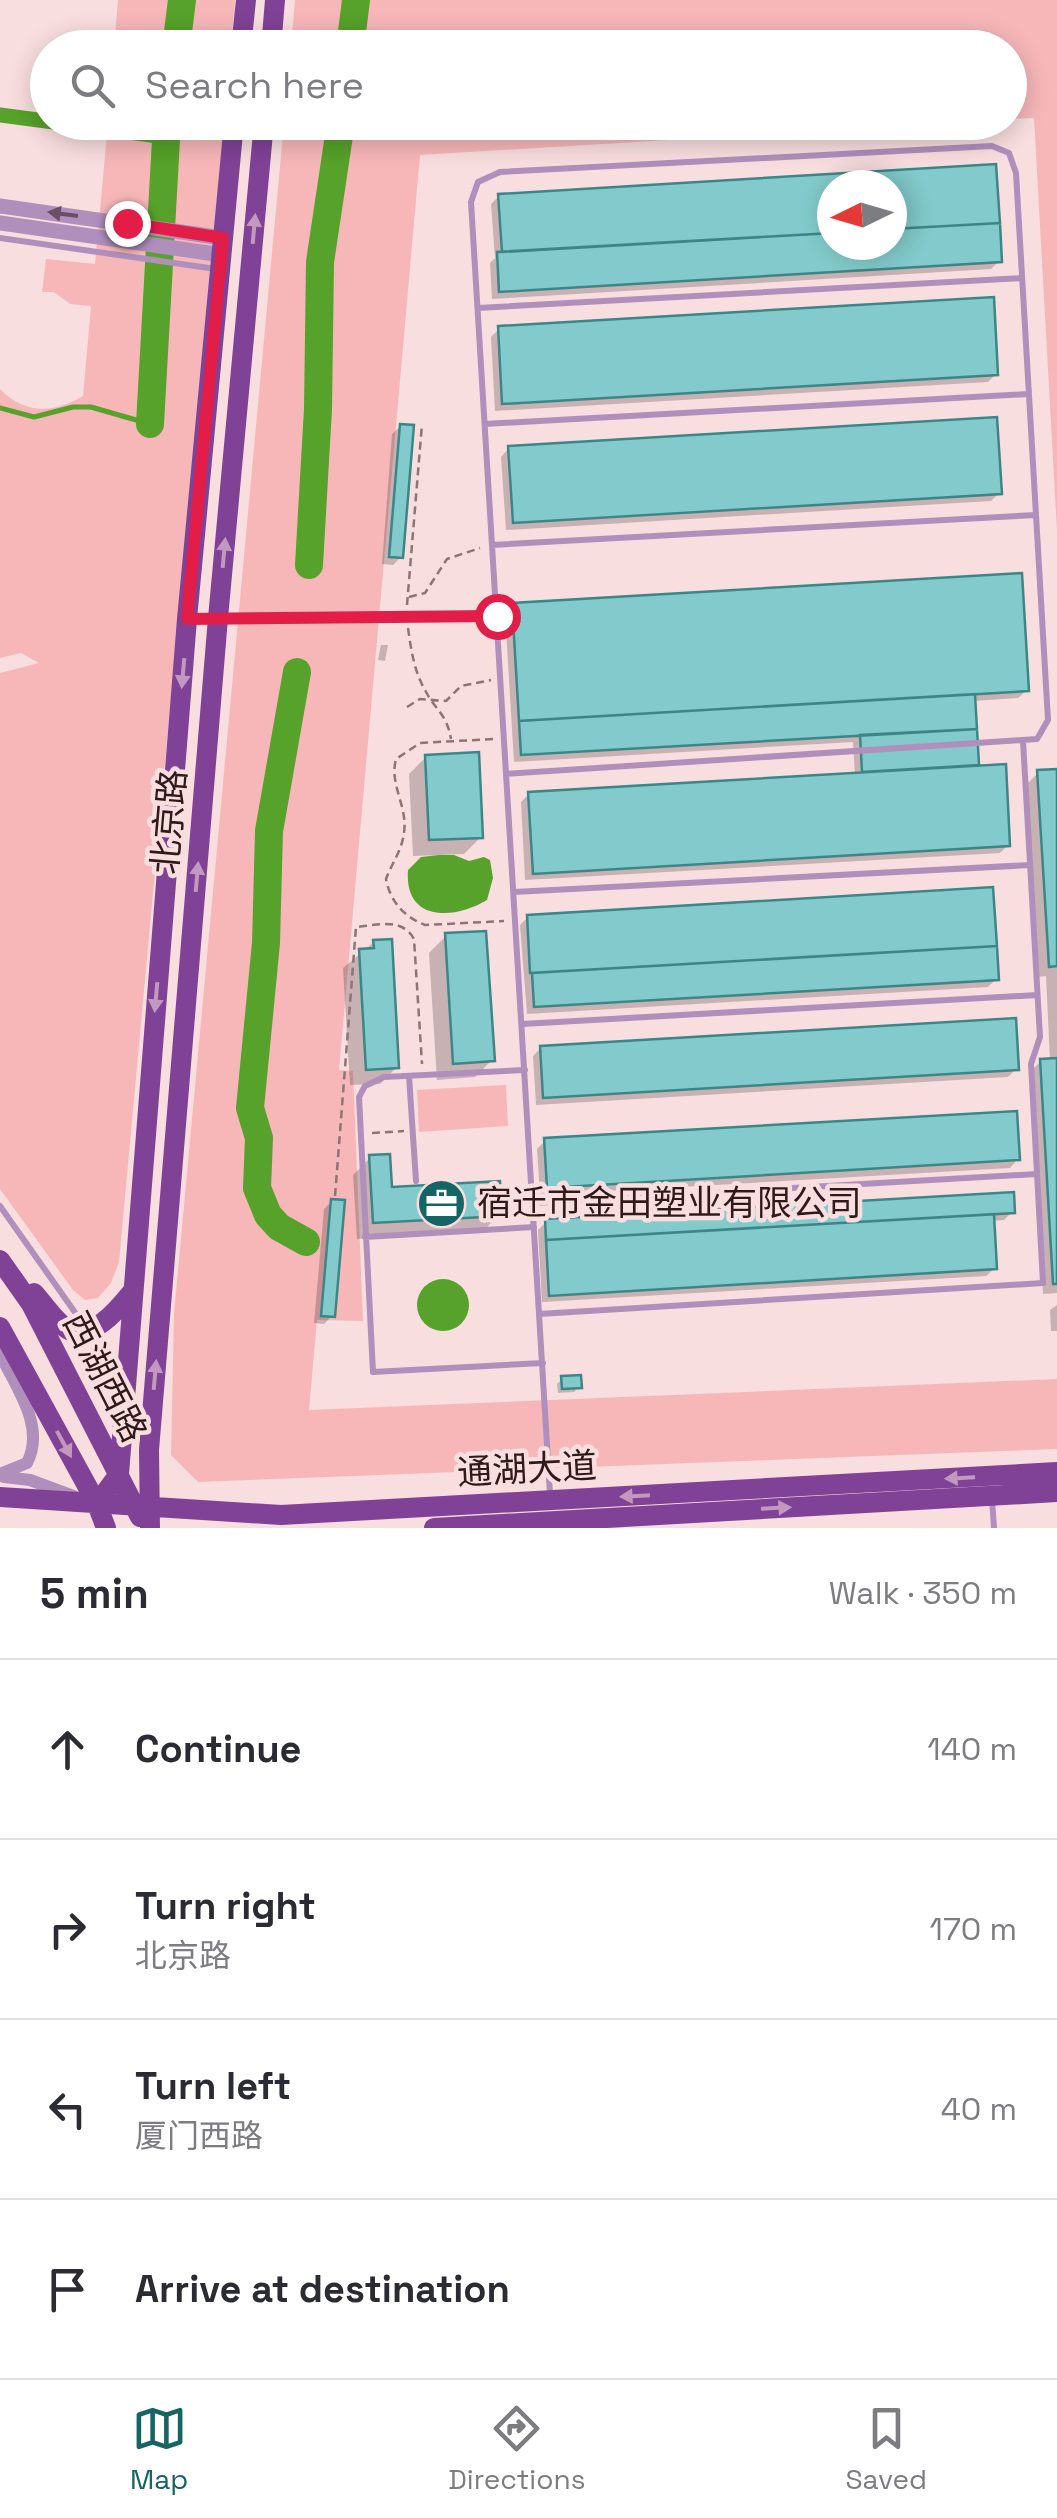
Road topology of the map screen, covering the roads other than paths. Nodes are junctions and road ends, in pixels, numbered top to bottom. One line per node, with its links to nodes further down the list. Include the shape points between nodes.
1 (246, 0): 3 (main road)
2 (276, 0): 4 (main road)
3 (243, 30)
4 (273, 30)
5 (232, 140): 12 (main road, 北京路)
6 (262, 140): 20 (main road, 北京路, one-way to 6)
7 (0, 206): 11 (street, one-way to 7, via 127,223)
8 (0, 223): 10 (street)
9 (0, 238): 10 (lane)
10 (124, 247): 11 (street)
11 (177, 247): 12 (street); 12 (lane)
12 (222, 254): 21 (main road, 北京路)
13 (1022, 278): 14 (lane); 14 (lane, via 1016,173 1009,153 992,146 500,172 478,182 471,202); 15 (lane)
14 (478, 308): 16 (lane)
15 (1028, 394): 16 (lane); 17 (lane)
16 (485, 424): 18 (lane)
17 (1036, 515): 18 (lane); 22 (lane, via 1048,720 1037,739)
18 (492, 545): 19 (lane)
19 (497, 616): 20 (lane); 23 (lane)
20 (218, 618): 21 (lane); 51 (main road, 北京路, one-way to 20)
21 (187, 619): 37 (main road, 北京路, one-way to 37)
22 (1023, 741): 23 (lane); 24 (lane)
23 (506, 774): 25 (lane)
24 (1030, 866): 25 (lane); 26 (lane)
25 (514, 892): 27 (lane)
26 (1037, 995): 27 (lane); 30 (lane, via 1040,1038 1030,1064)
27 (522, 1024): 28 (lane)
28 (524, 1070): 29 (lane); 32 (lane)
29 (409, 1076): 31 (lane); 35 (lane, via 384,1077 359,1097)
30 (1037, 1174): 32 (lane); 38 (lane, via 1043,1282)
31 (416, 1180)
32 (533, 1203): 34 (lane)
33 (0, 1206): 40 (lane)
34 (534, 1228): 35 (lane); 38 (lane)
35 (366, 1237): 42 (lane, via 372,1372)
36 (1, 1262): 40 (main road, via 68,1329); 44 (main road, 西湖西路)
37 (132, 1292): 40 (main road); 44 (main road, 北京路)
38 (540, 1314): 42 (lane)
39 (0, 1328): 50 (main road, 西湖西路, one-way to 50)
40 (87, 1330)
41 (0, 1354): 45 (street, via 35,1437 28,1463)
42 (542, 1363): 49 (lane)
43 (1057, 1472): 49 (main road, 通湖大道, one-way to 49)
44 (119, 1474): 50 (main road); 51 (main road, 西湖西路)
45 (0, 1475): 50 (street)
46 (1057, 1492): 47 (main road, 通湖大道)
47 (991, 1496): 54 (main road, 通湖大道, one-way to 47); 55 (lane)
48 (0, 1497): 50 (main road, 通湖大道)
49 (551, 1500): 52 (main road, 通湖大道)
50 (97, 1504): 51 (main road, 通湖大道); 53 (main road, 西湖西路)
51 (145, 1518): 52 (main road, 通湖大道)
52 (248, 1521)
53 (106, 1528)
54 (434, 1528)
55 (994, 1528)

